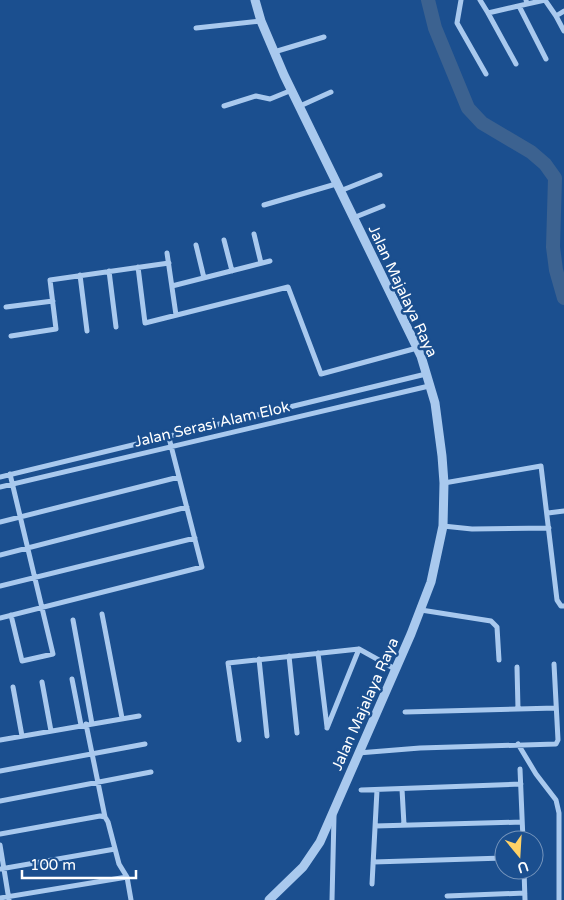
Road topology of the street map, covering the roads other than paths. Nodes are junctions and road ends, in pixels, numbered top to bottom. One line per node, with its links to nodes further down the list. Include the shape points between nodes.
1 (255, 0): 10 (street, Jalan Majalaya Raya)
2 (461, 0): 17 (street, via 458,22)
3 (480, 0): 8 (street)
4 (545, 0): 5 (street); 9 (street)
5 (526, 2): 6 (street)
6 (519, 6): 8 (street); 15 (street)
7 (564, 11): 9 (street)
8 (488, 13): 16 (street)
9 (556, 16): 12 (street)
10 (261, 21): 11 (street); 14 (street, Jalan Majalaya Raya)
11 (196, 28)
12 (564, 31)
13 (324, 37): 14 (street)
14 (274, 52): 18 (street, Jalan Majalaya Raya)
15 (546, 59)
16 (516, 64)
17 (486, 74)
18 (292, 90): 20 (street, via 270,99 256,96); 21 (street, Jalan Majalaya Raya)
19 (331, 92): 21 (street)
20 (224, 106)
21 (300, 106): 23 (street, Jalan Majalaya Raya)
22 (380, 175): 23 (street)
23 (338, 188): 24 (street); 26 (street, Jalan Majalaya Raya)
24 (264, 205)
25 (382, 206): 26 (street)
26 (353, 218): 46 (street, Jalan Majalaya Raya)
27 (254, 234): 33 (street)
28 (224, 240): 36 (street)
29 (196, 245): 38 (street)
30 (168, 253): 32 (street)
31 (270, 261): 33 (street)
32 (169, 263): 34 (street); 39 (street)
33 (261, 263): 36 (street)
34 (138, 267): 35 (street); 42 (street, via 145,323)
35 (109, 271): 37 (street); 43 (street)
36 (232, 271): 38 (street)
37 (80, 275): 40 (street, via 50,280); 44 (street)
38 (204, 278): 39 (street)
39 (172, 286): 42 (street)
40 (52, 301): 41 (street); 45 (street, via 56,329)
41 (6, 307)
42 (176, 315): 46 (street, via 288,287 321,374)
43 (116, 327)
44 (87, 331)
45 (11, 336)
46 (417, 348): 47 (street, Jalan Majalaya Raya)
47 (426, 374): 48 (street, Jalan Serasi Alam Elok); 49 (street, Jalan Majalaya Raya)
48 (396, 382): 50 (street); 51 (street, Jalan Serasi Alam Elok)
49 (429, 386): 50 (street, Jalan Serasi Alam Elok); 56 (street, Jalan Majalaya Raya, via 438,420)
50 (399, 394): 52 (street, Jalan Serasi Alam Elok)
51 (168, 434): 52 (street); 53 (street, Jalan Serasi Alam Elok)
52 (171, 446): 55 (street); 57 (street, Jalan Serasi Alam Elok)
53 (10, 474): 54 (street, Jalan Serasi Alam Elok); 57 (street)
54 (0, 477)
55 (179, 477): 59 (street); 62 (street)
56 (444, 483): 61 (street, via 541,466); 64 (street, Jalan Majalaya Raya)
57 (12, 484): 58 (street, Jalan Serasi Alam Elok); 62 (street)
58 (0, 487)
59 (187, 507): 66 (street); 67 (street)
60 (564, 511): 61 (street)
61 (548, 513): 65 (street)
62 (20, 517): 63 (street); 67 (street)
63 (0, 522)
64 (443, 526): 65 (street); 73 (street, Jalan Majalaya Raya, via 431,582)
65 (549, 528): 71 (street, via 557,600 560,606)
66 (194, 538): 69 (street); 72 (street, via 202,567)
67 (28, 548): 68 (street); 69 (street)
68 (0, 555)
69 (34, 577): 70 (street); 72 (street)
70 (0, 586)
71 (564, 606)
72 (42, 608): 75 (street); 75 (street, via 53,654 22,662)
73 (421, 610): 82 (street, via 492,621 497,627); 85 (street, Jalan Majalaya Raya)
74 (102, 614): 93 (street)
75 (11, 615): 76 (street)
76 (0, 618)
77 (73, 620): 94 (street)
78 (359, 649): 79 (street); 79 (street, via 327,728); 85 (street)
79 (318, 653): 80 (street)
80 (289, 656): 81 (street); 96 (street)
81 (259, 660): 98 (street); 100 (street, via 228,663)
82 (499, 660)
83 (554, 664): 89 (street)
84 (517, 667): 90 (street)
85 (395, 669): 103 (street, Jalan Majalaya Raya)
86 (72, 679): 94 (street)
87 (42, 682): 95 (street)
88 (13, 687): 97 (street)
89 (556, 708): 90 (street); 102 (street, via 558,742)
90 (518, 709): 91 (street)
91 (405, 712)
92 (139, 716): 93 (street)
93 (122, 718): 94 (street)
94 (86, 724): 95 (street); 104 (street)
95 (51, 731): 97 (street)
96 (297, 733)
97 (22, 736): 99 (street)
98 (267, 736)
99 (0, 740)
100 (239, 740)
101 (145, 744): 104 (street)
102 (518, 744): 103 (street); 126 (street, via 556,800)
103 (358, 753): 114 (street, Jalan Majalaya Raya)
104 (92, 754): 106 (street); 108 (street)
105 (520, 769): 109 (street)
106 (0, 771)
107 (150, 772): 108 (street)
108 (97, 782): 113 (street); 115 (street)
109 (521, 784): 110 (street); 116 (street)
110 (402, 789): 112 (street); 117 (street)
111 (360, 790): 112 (street)
112 (377, 790): 118 (street)
113 (0, 801)
114 (334, 812): 138 (street, Jalan Majalaya Raya, via 312,855); 139 (street)
115 (105, 818): 120 (street, via 100,816); 122 (street)
116 (522, 822): 117 (street); 119 (street)
117 (404, 825): 118 (street)
118 (375, 826): 124 (street)
119 (522, 830)
120 (0, 834)
121 (0, 846): 125 (street)
122 (115, 849): 125 (street); 127 (street)
123 (494, 858): 124 (street)
124 (373, 862): 130 (street)
125 (2, 869): 136 (street)
126 (560, 874): 129 (street); 141 (street)
127 (127, 877): 136 (street); 137 (street)
128 (524, 880): 131 (street)
129 (564, 881)
130 (372, 884)
131 (525, 893): 134 (street); 140 (street)
132 (564, 894): 141 (street)
133 (447, 896): 134 (street)
134 (495, 897)
135 (0, 898): 136 (street)
136 (9, 898)
137 (131, 900)
138 (270, 900)
139 (332, 900)
140 (525, 900)
141 (559, 900)

